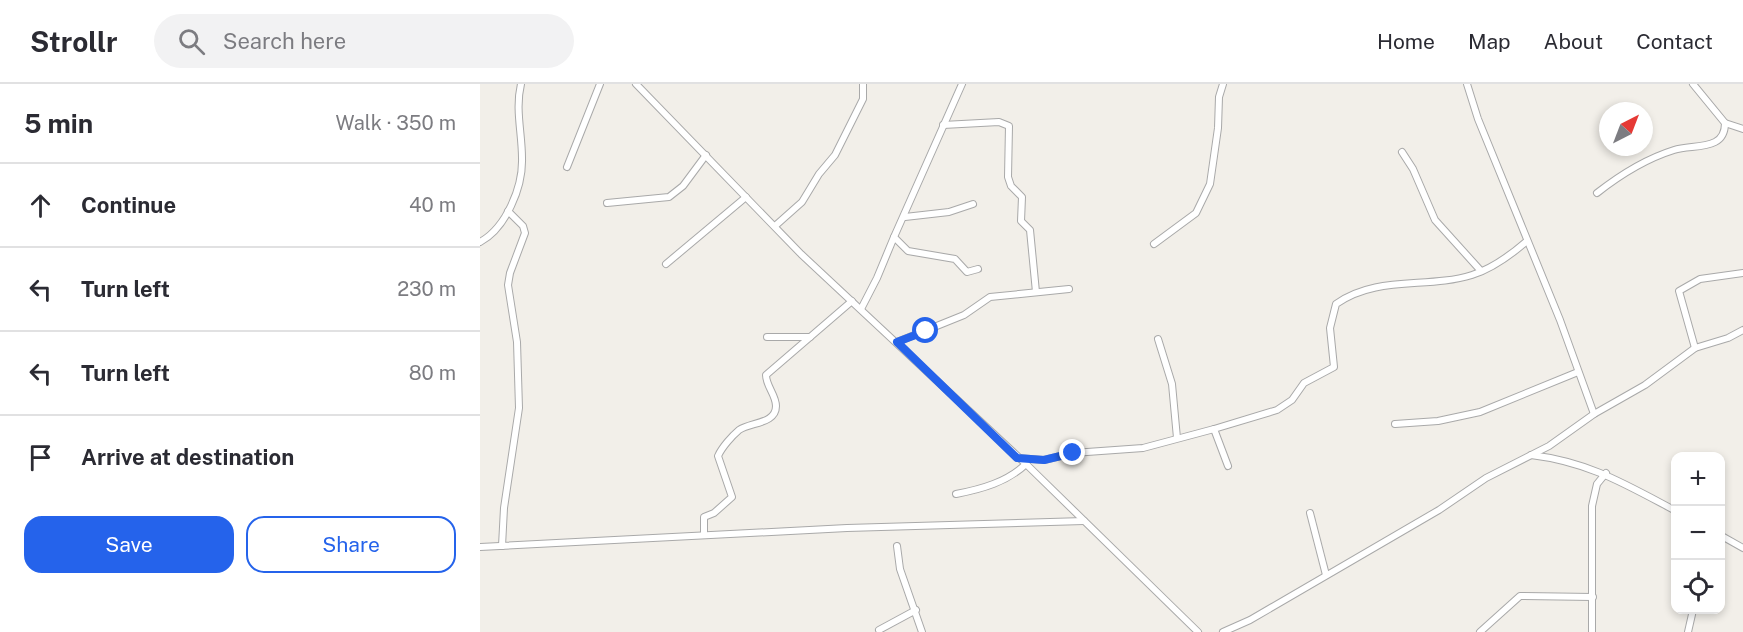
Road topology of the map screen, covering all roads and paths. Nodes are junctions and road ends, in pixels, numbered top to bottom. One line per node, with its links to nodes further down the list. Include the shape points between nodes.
1 (520, 84): 19 (street, via 523,161)
2 (600, 84): 14 (street)
3 (636, 84): 13 (street)
4 (862, 84): 21 (street, via 863,99 835,155 802,202)
5 (962, 84): 10 (street)
6 (1223, 84): 25 (street, via 1210,184 1196,213)
7 (1467, 84): 23 (street)
8 (1694, 84): 9 (street)
9 (1725, 123): 11 (street); 15 (street, via 1725,132 1715,143 1675,150 1646,162)
10 (943, 125): 20 (street); 31 (street, via 999,122 1009,126 1008,177 1022,197 1021,221 1030,230)
11 (1743, 129)
12 (1402, 152): 28 (street, via 1435,220)
13 (706, 154): 16 (street); 17 (street, via 683,186 669,197)
14 (567, 167)
15 (1596, 193)
16 (746, 197): 21 (street); 26 (street)
17 (607, 202)
18 (973, 204): 20 (street, via 950,212)
19 (508, 211): 24 (street, via 498,229); 56 (street, via 525,233 508,285 517,342 519,408)
20 (905, 217): 22 (street)
21 (775, 226): 32 (street)
22 (894, 237): 27 (street, via 908,251 955,259 967,272); 33 (street)
23 (1527, 241): 28 (street); 40 (street)
24 (480, 242)
25 (1154, 244)
26 (666, 264)
27 (978, 269)
28 (1481, 271): 43 (street, via 1455,279 1374,287 1342,300 1335,307 1330,328 1334,367 1304,383 1292,400 1277,410)
29 (1743, 273): 39 (street, via 1700,279 1679,291)
30 (1069, 289): 31 (street)
31 (1036, 292): 38 (street, via 990,297 964,315)
32 (852, 301): 33 (street); 36 (street)
33 (861, 309): 38 (street)
34 (1743, 330): 39 (street)
35 (767, 337): 36 (street)
36 (810, 337): 54 (street, via 766,375 777,403 775,412 739,431 721,450 718,456 732,497 705,517)
37 (1158, 339): 44 (street, via 1172,384)
38 (897, 342): 46 (street)
39 (1695, 348): 41 (street, via 1645,385)
40 (1578, 372): 41 (street); 42 (street, via 1480,412 1438,421)
41 (1594, 414): 45 (street, via 1550,446)
42 (1395, 424)
43 (1214, 429): 44 (street); 48 (street)
44 (1177, 438): 46 (street, via 1114,453 1073,453 1044,460)
45 (1531, 454): 49 (street); 60 (street)
46 (1017, 458): 47 (street)
47 (1026, 464): 50 (street, via 1013,476); 53 (street)
48 (1228, 466)
49 (1606, 473): 51 (street); 61 (street, via 1597,484 1593,506)
50 (956, 494)
51 (1671, 508)
52 (1310, 513): 60 (street)
53 (1084, 521): 54 (street); 66 (street)
54 (704, 535): 56 (street)
55 (1725, 538): 59 (street)
56 (502, 546): 58 (street)
57 (897, 546): 62 (street, via 900,569)
58 (480, 547)
59 (1743, 548)
60 (1326, 574): 67 (street)
61 (1593, 597): 68 (street, via 1520,596); 69 (street)
62 (916, 610): 64 (street); 65 (street)
63 (1692, 614): 70 (street)
64 (879, 630)
65 (922, 632)
66 (1198, 632)
67 (1223, 632)
68 (1480, 632)
69 (1592, 632)
70 (1688, 632)

